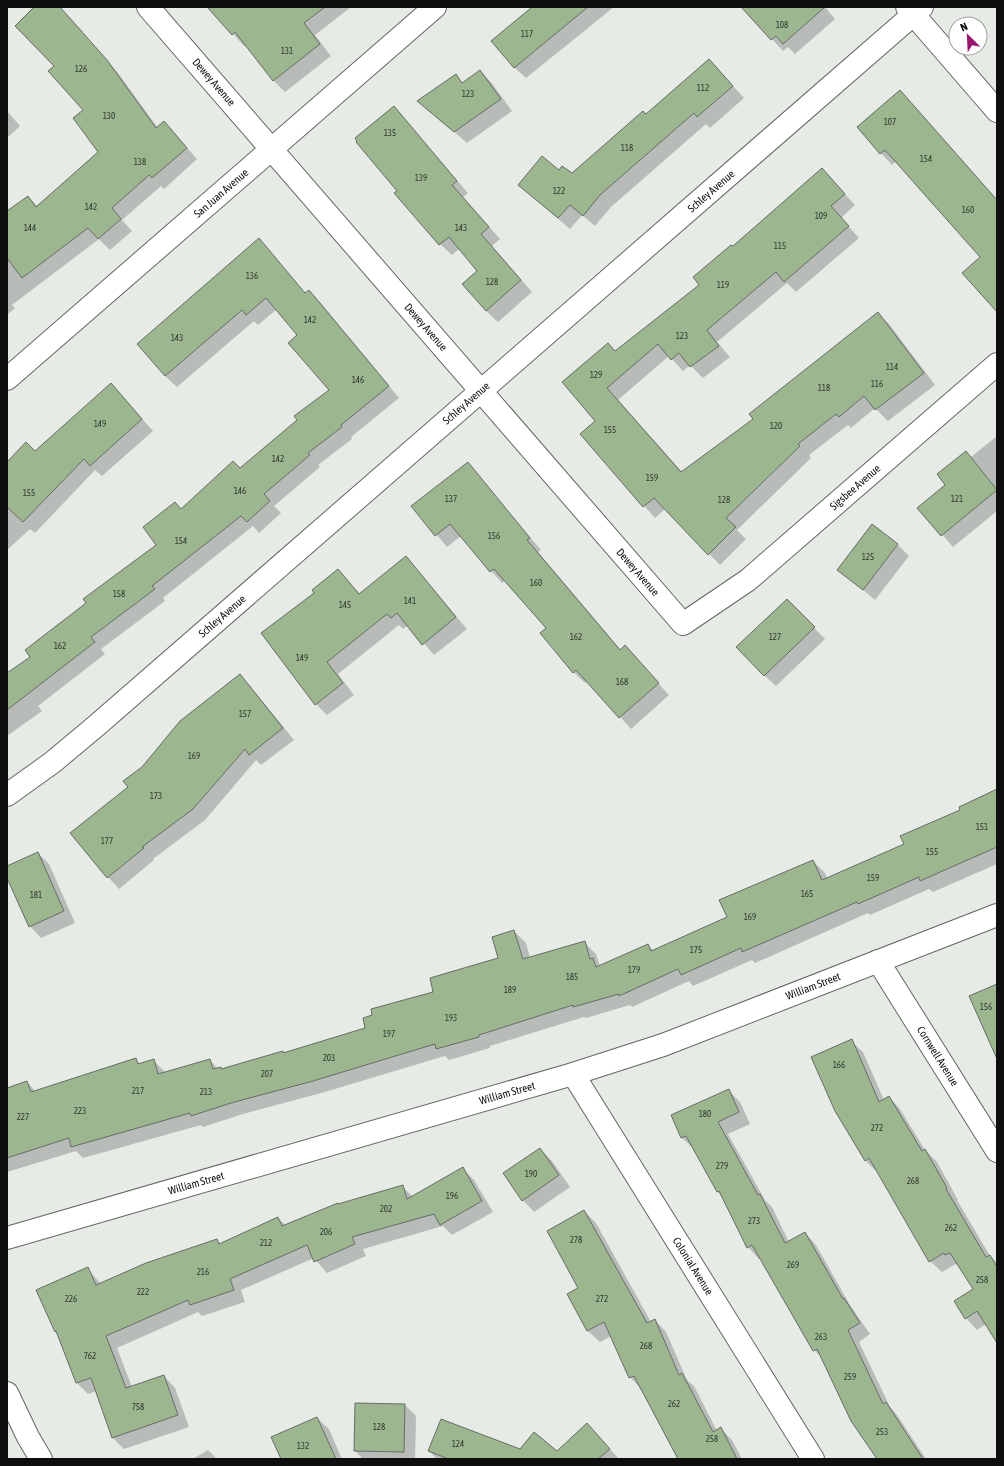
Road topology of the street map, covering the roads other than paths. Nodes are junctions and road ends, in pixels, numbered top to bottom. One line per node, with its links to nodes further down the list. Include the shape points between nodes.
1 (148, 7): 5 (street, Dewey Avenue)
2 (435, 7): 5 (street, San Juan Avenue)
3 (914, 9): 4 (street); 8 (street, Schley Avenue)
4 (997, 111)
5 (272, 149): 7 (street, San Juan Avenue); 8 (street, Dewey Avenue)
6 (997, 364): 9 (street, Sigsbee Avenue, via 748,580)
7 (7, 379)
8 (481, 391): 9 (street, Dewey Avenue, via 683,624); 10 (street, Schley Avenue, via 96,726 53,762)
9 (709, 606)
10 (7, 795)
11 (997, 915): 12 (street, William Street)
12 (878, 961): 13 (street, William Street, via 663,1045); 14 (street, Cornwell Avenue)
13 (573, 1074): 15 (street, William Street); 18 (street, Colonial Avenue)
14 (997, 1151)
15 (7, 1238)
16 (7, 1393): 17 (street)
17 (41, 1459)
18 (813, 1459)

